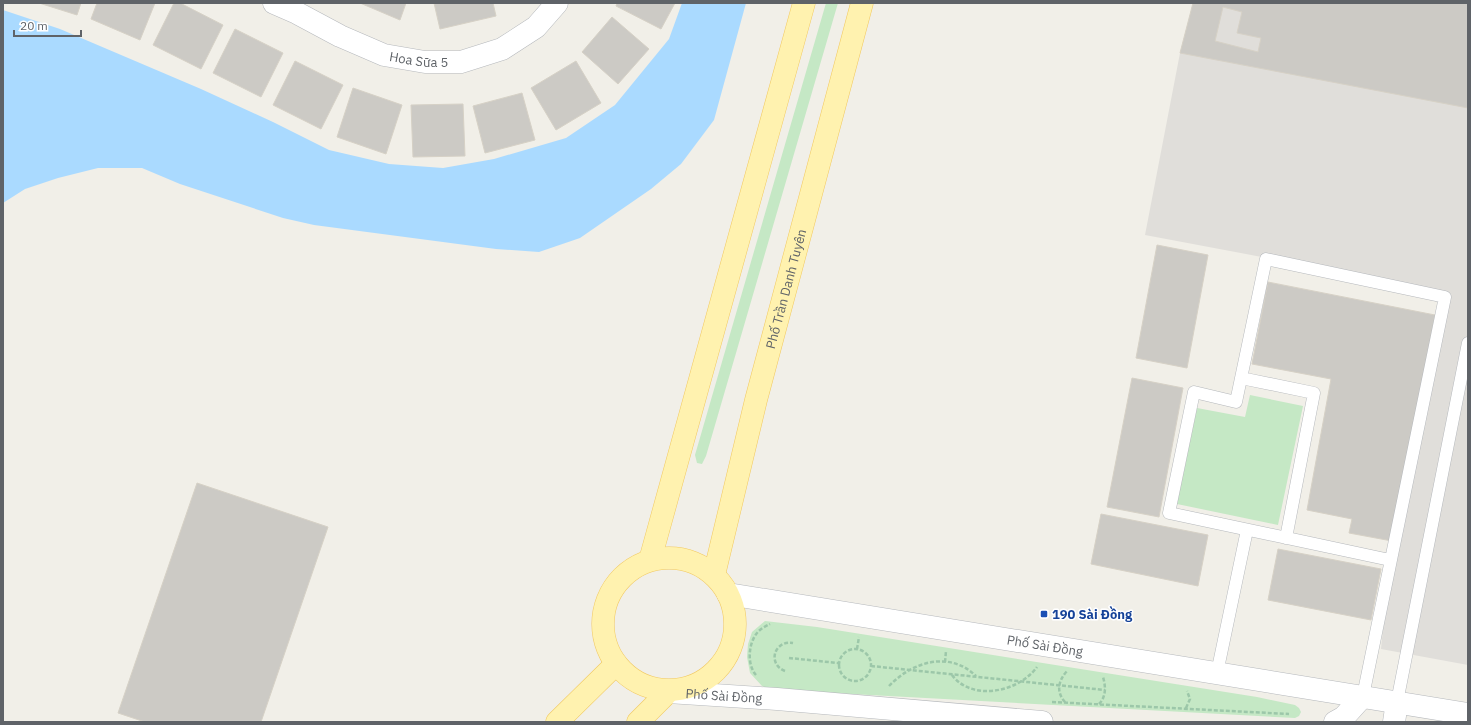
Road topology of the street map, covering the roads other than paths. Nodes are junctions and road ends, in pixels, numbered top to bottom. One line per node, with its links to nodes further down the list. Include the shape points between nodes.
1 (274, 3): 2 (street, Hoa Sữa 5, via 384,55 425,62 461,62 502,49 536,27)
2 (556, 3)
3 (804, 3): 9 (main road)
4 (862, 3): 11 (main road, Phố Trần Danh Tuyên, via 756,400)
5 (1468, 343): 17 (lane)
6 (1241, 378): 7 (lane, via 1236,402 1194,392 1169,513); 8 (lane, via 1314,393); 10 (lane, via 1266,259 1445,297)
7 (1247, 530): 8 (lane); 14 (lane)
8 (1286, 538): 10 (lane)
9 (650, 560): 11 (main road, via 666,557 686,559); 13 (main road, via 636,565 620,578 606,600 603,635)
10 (1390, 560): 16 (lane)
11 (714, 575): 12 (main road)
12 (728, 594): 14 (street, Phố Sài Đồng); 15 (main road, via 733,608 735,628 726,656 707,678 690,687)
13 (616, 664): 15 (main road, via 640,683); 19 (main road)
14 (1217, 673): 16 (street, Phố Sài Đồng)
15 (668, 692): 20 (main road); 21 (street, Phố Sài Đồng)
16 (1363, 696): 17 (street, Phố Sài Đồng); 22 (street, via 1344,718)
17 (1396, 712): 18 (street, Phố Sài Đồng)
18 (1468, 714)
19 (558, 722)
20 (638, 722)
21 (1042, 722)
22 (1334, 722)

